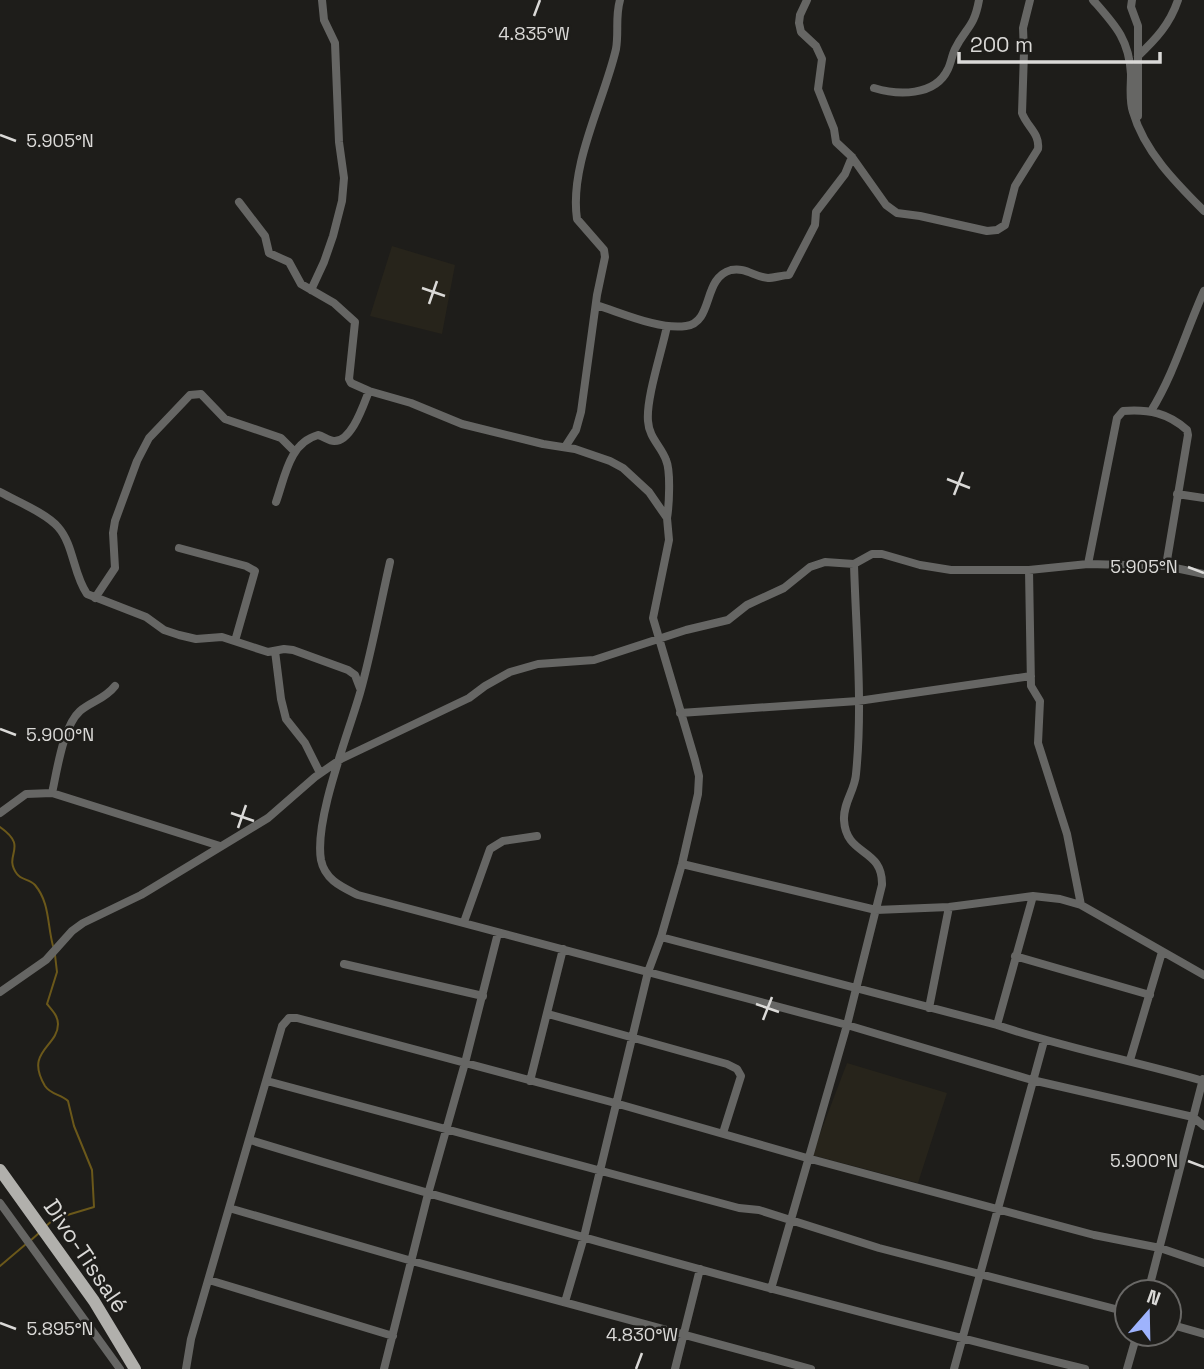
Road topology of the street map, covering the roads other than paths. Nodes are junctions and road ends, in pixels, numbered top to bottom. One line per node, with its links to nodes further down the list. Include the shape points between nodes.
1 (322, 0): 15 (street, via 324,20 335,43 344,178 333,236)
2 (620, 0): 17 (street, via 616,48 582,159 576,198 577,219 604,250)
3 (807, 0): 12 (street, via 800,15 801,32 822,59 818,89 836,142)
4 (979, 0): 10 (street, via 974,22 956,46 941,79 904,94)
5 (1030, 0): 12 (street, via 1023,27 1022,113 1039,142 1015,186 1005,225 987,231 898,213 886,205)
6 (1093, 0): 11 (street, via 1128,48 1132,107)
7 (1132, 0): 9 (street, via 1138,26)
8 (1178, 0): 9 (street, via 1161,34)
9 (1137, 57): 11 (street)
10 (874, 88)
11 (1138, 126): 14 (street, via 1174,180)
12 (852, 157): 18 (street, via 816,212 815,226 789,275 768,278 745,269 731,270 713,284 695,323)
13 (239, 202): 15 (street, via 265,236 269,254 289,262 301,284)
14 (1204, 211)
15 (311, 290): 19 (street, via 355,322 349,379)
16 (1204, 291): 20 (street, via 1165,388)
17 (596, 305): 18 (street); 21 (street, via 581,412)
18 (667, 326): 27 (street, via 648,422 668,463)
19 (369, 391): 21 (street, via 462,424); 22 (street, via 358,419 340,440 313,437)
20 (1151, 411): 24 (street, via 1173,418 1187,430); 31 (street, via 1124,411 1117,418)
21 (565, 447): 27 (street, via 623,468 649,492)
22 (295, 451): 26 (street); 35 (street, via 281,438 225,419 201,394 190,395 149,438 137,461 115,522 115,568)
23 (0, 492): 35 (street, via 58,527 82,586)
24 (1177, 494): 25 (street); 32 (street)
25 (1204, 498)
26 (276, 502)
27 (667, 518): 36 (street, via 667,555 653,611)
28 (179, 548): 37 (street, via 255,571)
29 (390, 562): 41 (street)
30 (854, 564): 33 (street, via 872,554 883,554 943,569); 36 (street, via 825,562 810,567 784,588 747,605 728,620); 42 (street)
31 (1088, 564): 32 (street); 33 (street)
32 (1166, 566): 34 (street)
33 (1029, 570): 39 (street)
34 (1204, 573)
35 (95, 598): 37 (street, via 179,635)
36 (658, 638): 43 (street); 44 (street, via 594,660 510,671 469,698)
37 (235, 641): 38 (street)
38 (275, 651): 41 (street, via 293,650 348,670); 45 (street, via 286,719)
39 (1031, 676): 42 (street); 52 (street, via 1041,710 1038,743 1067,834)
40 (115, 686): 46 (street, via 71,722)
41 (360, 691): 44 (street)
42 (858, 701): 43 (street); 54 (street, via 856,777 846,803 845,833 853,845 876,860 882,872)
43 (680, 713): 50 (street, via 699,776)
44 (341, 759): 45 (street); 55 (street, via 322,834 321,863 328,876 358,895)
45 (320, 773): 49 (street, via 268,818)
46 (52, 793): 47 (street, via 26,794); 49 (street)
47 (0, 813)
48 (537, 836): 55 (street, via 503,841 490,849)
49 (220, 846): 65 (street, via 141,895 83,923 46,960)
50 (682, 864): 54 (street); 57 (street)
51 (1033, 896): 52 (street); 53 (street); 60 (street)
52 (1081, 905): 59 (street)
53 (949, 907): 54 (street); 68 (street)
54 (876, 909): 64 (street)
55 (464, 922): 56 (street)
56 (498, 933): 58 (street); 67 (street)
57 (661, 937): 62 (street); 64 (street)
58 (562, 949): 62 (street); 69 (street)
59 (1163, 953): 63 (street); 66 (street)
60 (1015, 956): 66 (street); 71 (street)
61 (344, 964): 67 (street)
62 (649, 972): 70 (street); 72 (street)
63 (1204, 975)
64 (857, 988): 68 (street); 70 (street)
65 (0, 992)
66 (1150, 995): 74 (street)
67 (483, 996): 75 (street)
68 (929, 1008): 71 (street)
69 (548, 1014): 72 (street); 79 (street)
70 (847, 1025): 77 (street); 86 (street)
71 (998, 1025): 73 (street)
72 (632, 1037): 80 (street); 84 (street, via 737,1069 739,1086)
73 (1044, 1041): 74 (street); 77 (street)
74 (1130, 1060): 76 (street)
75 (466, 1063): 78 (street, via 289,1018 282,1026); 79 (street); 83 (street)
76 (1203, 1078): 81 (street)
77 (1032, 1080): 81 (street); 92 (street)
78 (267, 1081): 83 (street); 85 (street)
79 (530, 1081): 80 (street)
80 (615, 1103): 84 (street); 88 (street)
81 (1193, 1117): 82 (street); 95 (street)
82 (1204, 1126)
83 (446, 1127): 88 (street); 89 (street)
84 (723, 1133): 86 (street)
85 (250, 1140): 89 (street); 91 (street)
86 (807, 1158): 92 (street); 93 (street)
87 (0, 1170): 112 (main road, Divo-Tissalé, via 94,1301)
88 (599, 1170): 93 (street); 94 (street)
89 (428, 1194): 94 (street); 96 (street)
90 (0, 1203): 111 (street)
91 (229, 1208): 96 (street); 101 (street)
92 (998, 1208): 95 (street); 99 (street)
93 (791, 1221): 99 (street); 102 (street)
94 (584, 1237): 98 (street); 103 (street)
95 (1160, 1248): 97 (street); 100 (street)
96 (411, 1261): 103 (street); 108 (street)
97 (1204, 1263)
98 (700, 1269): 102 (street); 106 (street)
99 (980, 1275): 104 (street); 109 (street)
100 (1152, 1278)
101 (209, 1280): 108 (street); 113 (street)
102 (771, 1289): 109 (street)
103 (565, 1301): 106 (street)
104 (1113, 1308)
105 (1183, 1328): 107 (street)
106 (684, 1333): 115 (street); 116 (street)
107 (1204, 1334)
108 (393, 1336): 114 (street)
109 (963, 1339): 117 (street); 118 (street)
110 (1133, 1348): 119 (street)
111 (120, 1369)
112 (135, 1369)
113 (186, 1369)
114 (384, 1369)
115 (675, 1369)
116 (811, 1369)
117 (954, 1369)
118 (1085, 1369)
119 (1127, 1369)

